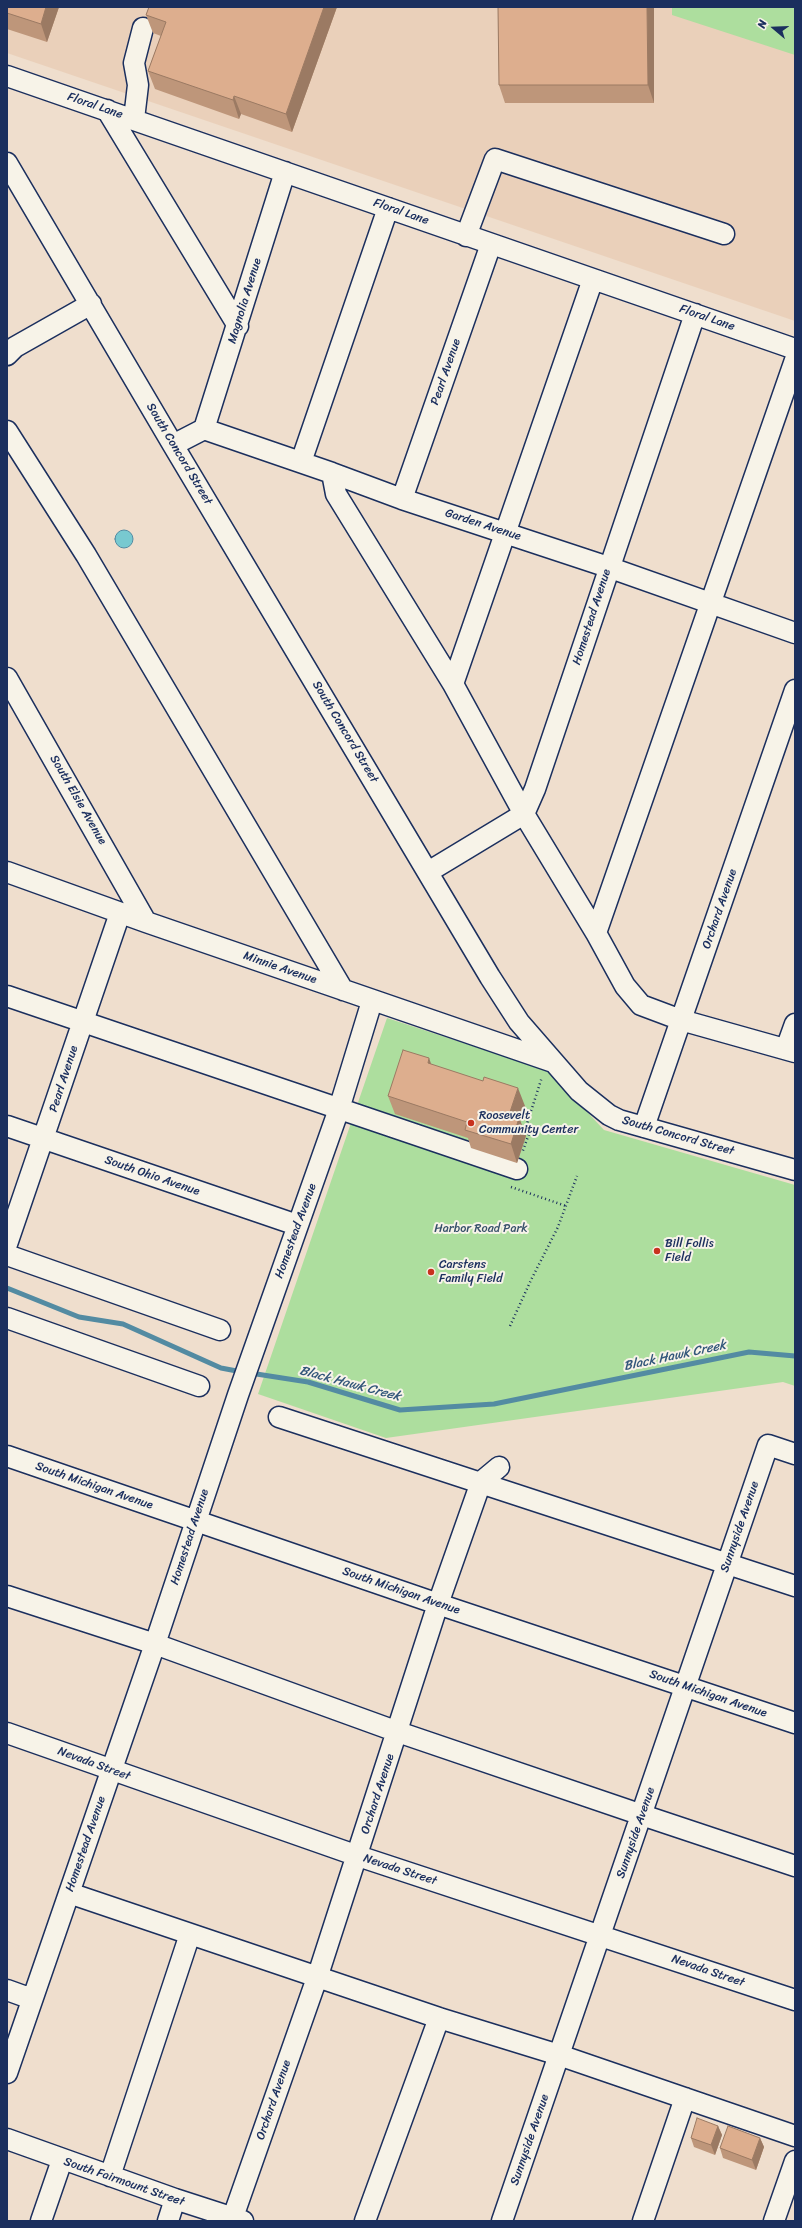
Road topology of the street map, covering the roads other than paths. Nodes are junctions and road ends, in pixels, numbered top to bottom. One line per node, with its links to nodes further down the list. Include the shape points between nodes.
1 (143, 28): 4 (street, via 134,62 138,85)
2 (7, 76): 3 (street, Floral Lane)
3 (107, 110): 4 (street, Floral Lane); 14 (street)
4 (134, 119): 6 (street, Floral Lane)
5 (7, 163): 12 (street, South Concord Street)
6 (285, 172): 7 (street, Floral Lane); 14 (street, Magnolia Avenue)
7 (388, 208): 9 (street, Floral Lane); 21 (street)
8 (724, 234): 9 (street, via 495,159)
9 (466, 236): 10 (street, Floral Lane)
10 (491, 244): 11 (street, Floral Lane); 23 (street, Pearl Avenue)
11 (593, 279): 13 (street, Floral Lane); 24 (street)
12 (91, 304): 16 (street, via 14,347); 20 (street, South Concord Street)
13 (695, 314): 15 (street, Floral Lane); 25 (street, Homestead Avenue)
14 (238, 326): 18 (street, Magnolia Avenue)
15 (795, 349)
16 (7, 355)
17 (795, 360): 26 (street)
18 (204, 429): 20 (street); 21 (street, Garden Avenue)
19 (7, 431): 37 (street, via 86,555)
20 (173, 446): 33 (street, South Concord Street)
21 (301, 462): 22 (street, Garden Avenue)
22 (332, 473): 23 (street, Garden Avenue); 29 (street, via 336,494)
23 (402, 499): 24 (street, Garden Avenue)
24 (505, 532): 25 (street, Garden Avenue); 29 (street)
25 (608, 567): 26 (street, Garden Avenue); 31 (street, Homestead Avenue, via 535,790)
26 (711, 604): 27 (street, Garden Avenue); 36 (street)
27 (795, 633)
28 (7, 678): 35 (street, South Elsie Avenue)
29 (453, 684): 31 (street)
30 (795, 690): 40 (street, Orchard Avenue)
31 (524, 814): 33 (street); 36 (street)
32 (7, 872): 34 (street, Minnie Avenue)
33 (428, 872): 44 (street, South Concord Street)
34 (120, 913): 35 (street, Minnie Avenue); 41 (street, Pearl Avenue)
35 (146, 922): 37 (street, Minnie Avenue)
36 (596, 933): 40 (street, via 625,986 641,1005)
37 (343, 990): 39 (street, Minnie Avenue)
38 (7, 996): 41 (street)
39 (372, 1001): 44 (street, Minnie Avenue); 45 (street, Homestead Avenue)
40 (681, 1020): 43 (street); 47 (street, Orchard Avenue)
41 (83, 1022): 45 (street); 48 (street, Pearl Avenue)
42 (795, 1024): 43 (street)
43 (791, 1051)
44 (548, 1068): 47 (street, South Concord Street, via 595,1106 619,1120)
45 (339, 1109): 49 (street); 51 (street, Homestead Avenue)
46 (7, 1126): 48 (street, South Ohio Avenue)
47 (644, 1127): 50 (street, South Concord Street)
48 (44, 1139): 51 (street, South Ohio Avenue); 52 (street, Pearl Avenue)
49 (517, 1169)
50 (795, 1170)
51 (298, 1225): 62 (street, Homestead Avenue)
52 (7, 1244)
53 (7, 1255): 55 (street)
54 (7, 1318): 56 (street)
55 (220, 1330)
56 (199, 1386)
57 (279, 1417): 61 (street)
58 (795, 1454): 63 (street, Sunnyside Avenue, via 768,1446)
59 (7, 1456): 62 (street, South Michigan Avenue)
60 (499, 1467): 61 (street)
61 (481, 1482): 63 (street); 66 (street, Orchard Avenue)
62 (196, 1520): 66 (street, South Michigan Avenue); 67 (street, Homestead Avenue)
63 (727, 1563): 64 (street); 68 (street, Sunnyside Avenue)
64 (795, 1586)
65 (7, 1596): 67 (street)
66 (438, 1604): 68 (street, South Michigan Avenue); 70 (street, Orchard Avenue)
67 (155, 1644): 70 (street); 72 (street, Homestead Avenue)
68 (685, 1686): 69 (street, South Michigan Avenue); 73 (street, Sunnyside Avenue)
69 (795, 1723)
70 (398, 1732): 73 (street); 74 (street, Orchard Avenue)
71 (7, 1733): 72 (street, Nevada Street)
72 (111, 1771): 74 (street, Nevada Street); 76 (street, Homestead Avenue)
73 (642, 1816): 75 (street); 78 (street, Sunnyside Avenue)
74 (358, 1856): 78 (street, Nevada Street); 79 (street, Orchard Avenue)
75 (795, 1866)
76 (69, 1893): 77 (street); 81 (street, Homestead Avenue)
77 (190, 1934): 79 (street); 91 (street)
78 (601, 1935): 82 (street, Nevada Street); 84 (street, Sunnyside Avenue)
79 (318, 1976): 83 (street); 93 (street, Orchard Avenue)
80 (7, 1990): 81 (street)
81 (32, 1999): 85 (street, Homestead Avenue)
82 (795, 2000)
83 (439, 2018): 84 (street); 96 (street)
84 (559, 2055): 86 (street); 97 (street, Sunnyside Avenue)
85 (7, 2073)
86 (685, 2098): 87 (street); 98 (street)
87 (795, 2136)
88 (7, 2139): 89 (street, South Fairmount Street)
89 (62, 2160): 91 (street, South Fairmount Street); 94 (street)
90 (795, 2161): 99 (street)
91 (110, 2176): 92 (street, South Fairmount Street)
92 (174, 2199): 93 (street, South Fairmount Street); 95 (street)
93 (238, 2219)
94 (41, 2221)
95 (168, 2221)
96 (365, 2221)
97 (502, 2221)
98 (643, 2221)
99 (774, 2221)

